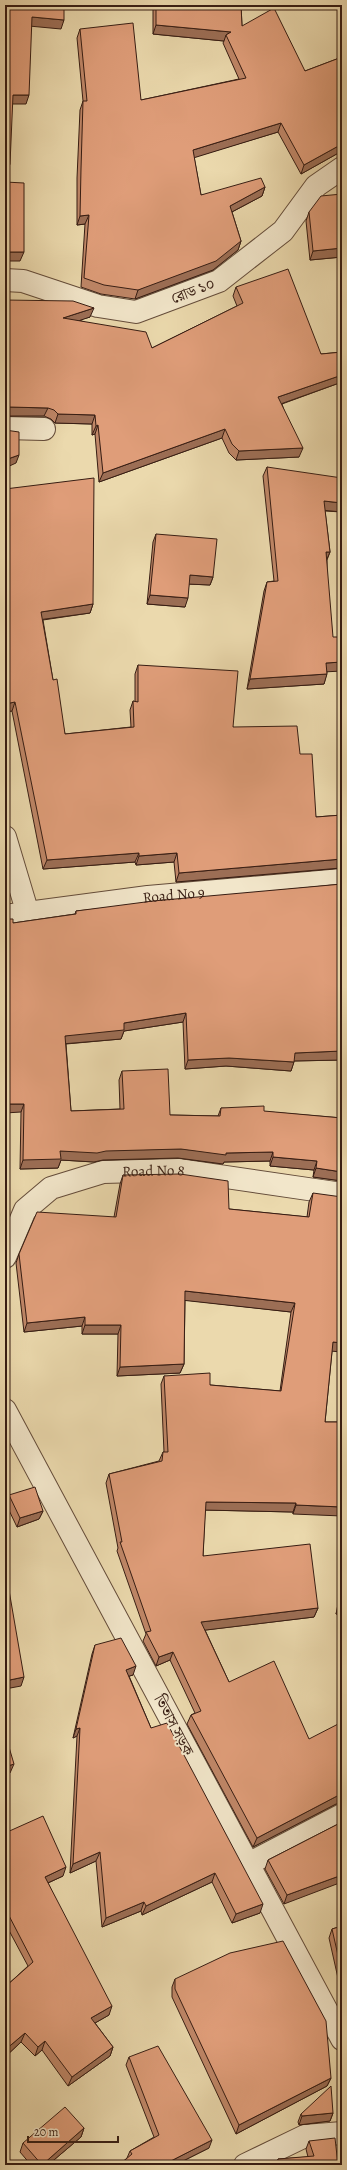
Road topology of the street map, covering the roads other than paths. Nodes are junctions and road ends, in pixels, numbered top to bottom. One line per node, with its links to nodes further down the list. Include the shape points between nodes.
1 (342, 168): 2 (street, রোড ১০, via 316,186 284,231 219,281 136,312 98,306 23,281)
2 (5, 280)
3 (5, 428): 4 (street)
4 (44, 429)
5 (5, 837): 7 (street)
6 (342, 880): 7 (street, Road No 9, via 148,897)
7 (28, 914): 8 (street, Road No 9)
8 (5, 916)
9 (342, 1194): 10 (street, Road No 8, via 178,1170 103,1172 51,1188 25,1210)
10 (5, 1257)
11 (5, 1410): 13 (street, তিতাস সড়ক)
12 (342, 1815): 13 (street)
13 (248, 1864): 14 (street, তিতাস সড়ক)
14 (342, 2039)
15 (342, 2133): 16 (street, via 305,2136)
16 (246, 2165)

